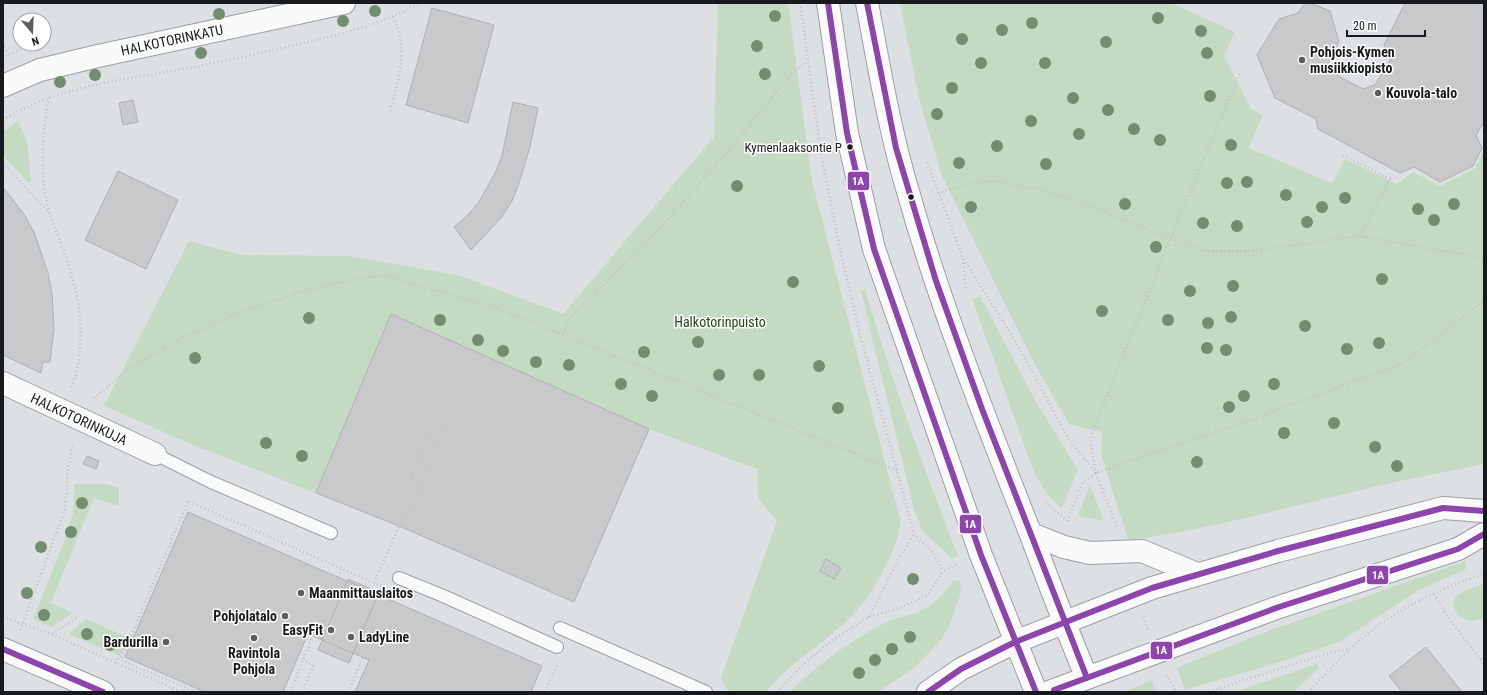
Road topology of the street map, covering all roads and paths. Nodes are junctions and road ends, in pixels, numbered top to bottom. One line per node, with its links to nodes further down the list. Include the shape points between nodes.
1 (344, 3): 11 (main road, HALKOTORINKATU, via 91,57 40,70)
2 (420, 3): 6 (path)
3 (800, 3): 9 (path)
4 (828, 3): 59 (main road, via 847,133 874,250 913,365)
5 (867, 3): 35 (main road, via 908,194 974,391)
6 (393, 16): 12 (path, via 364,27 255,55 137,76); 13 (path, via 400,34 402,55 401,70)
7 (3, 43): 8 (path)
8 (7, 55)
9 (808, 61): 24 (path, via 792,73 662,226 570,319); 28 (path, via 821,154 842,258)
10 (1240, 72): 21 (path)
11 (3, 86)
12 (49, 97): 14 (path); 19 (path, via 42,134 43,180)
13 (390, 111)
14 (3, 120)
15 (1343, 155): 20 (path, via 1390,179)
16 (926, 160): 18 (path)
17 (3, 163): 19 (path)
18 (938, 193): 21 (path, via 965,184 994,181 1038,189 1076,200); 29 (path, via 963,258 1017,344 1067,436)
19 (51, 214): 26 (path, via 76,290 81,329)
20 (1360, 236): 21 (path, via 1250,251 1204,251); 22 (path)
21 (1170, 239): 29 (path, via 1090,439)
22 (1484, 258)
23 (1484, 301): 29 (path, via 1402,364)
24 (563, 334): 26 (path, via 497,308 383,276 330,284 245,310 184,337 133,366); 28 (path)
25 (3, 383): 26 (main road, HALKOTORINKUJA)
26 (71, 415): 27 (main road, HALKOTORINKUJA); 54 (path, via 74,435 65,510)
27 (155, 454): 33 (lane, via 211,482)
28 (898, 471): 34 (path)
29 (1096, 473): 32 (path, via 1083,482); 36 (path)
30 (408, 487): 45 (path, bridge, via 434,422 445,426 415,499 399,526)
31 (1484, 511): 41 (main road, via 1443,508)
32 (1067, 521)
33 (331, 533)
34 (914, 534): 40 (path, via 933,553); 52 (path)
35 (1030, 534): 41 (main road, via 1064,547 1090,553 1142,551); 53 (main road)
36 (1119, 534)
37 (1484, 534): 69 (main road, via 1458,549 1279,607)
38 (958, 564): 40 (path)
39 (341, 569): 43 (path); 45 (path); 48 (path, via 188,501)
40 (943, 571): 52 (path, via 928,595 902,607)
41 (1197, 574): 53 (main road, via 1136,594)
42 (1484, 574): 47 (path)
43 (338, 577)
44 (399, 578): 60 (lane)
45 (374, 583): 46 (path)
46 (386, 588)
47 (1434, 594): 61 (path, via 1386,620); 67 (path, via 1447,616)
48 (145, 606): 66 (path); 72 (path, via 121,660)
49 (1142, 614): 56 (path)
50 (79, 616): 57 (path)
51 (3, 617): 54 (path)
52 (869, 617): 78 (path, via 807,661)
53 (1063, 623): 59 (main road); 69 (main road)
54 (23, 624): 57 (path)
55 (560, 628): 77 (lane)
56 (1149, 632)
57 (51, 634): 66 (path)
58 (313, 636): 64 (path)
59 (1015, 642): 79 (main road, via 961,670); 80 (main road)
60 (557, 647)
61 (1351, 648): 83 (path, via 1315,657); 84 (path)
62 (3, 649): 70 (main road)
63 (363, 657): 75 (path)
64 (303, 659): 73 (path); 74 (path, via 313,666)
65 (550, 662): 76 (path, via 557,666)
66 (116, 663): 71 (path)
67 (1484, 664)
68 (1166, 672): 82 (path)
69 (1087, 678): 81 (main road)
70 (103, 692)
71 (181, 692)
72 (196, 692)
73 (290, 692)
74 (302, 692)
75 (348, 692)
76 (545, 692)
77 (706, 692)
78 (777, 692)
79 (928, 692)
80 (1036, 692)
81 (1049, 692)
82 (1176, 692)
83 (1210, 692)
84 (1308, 692)

